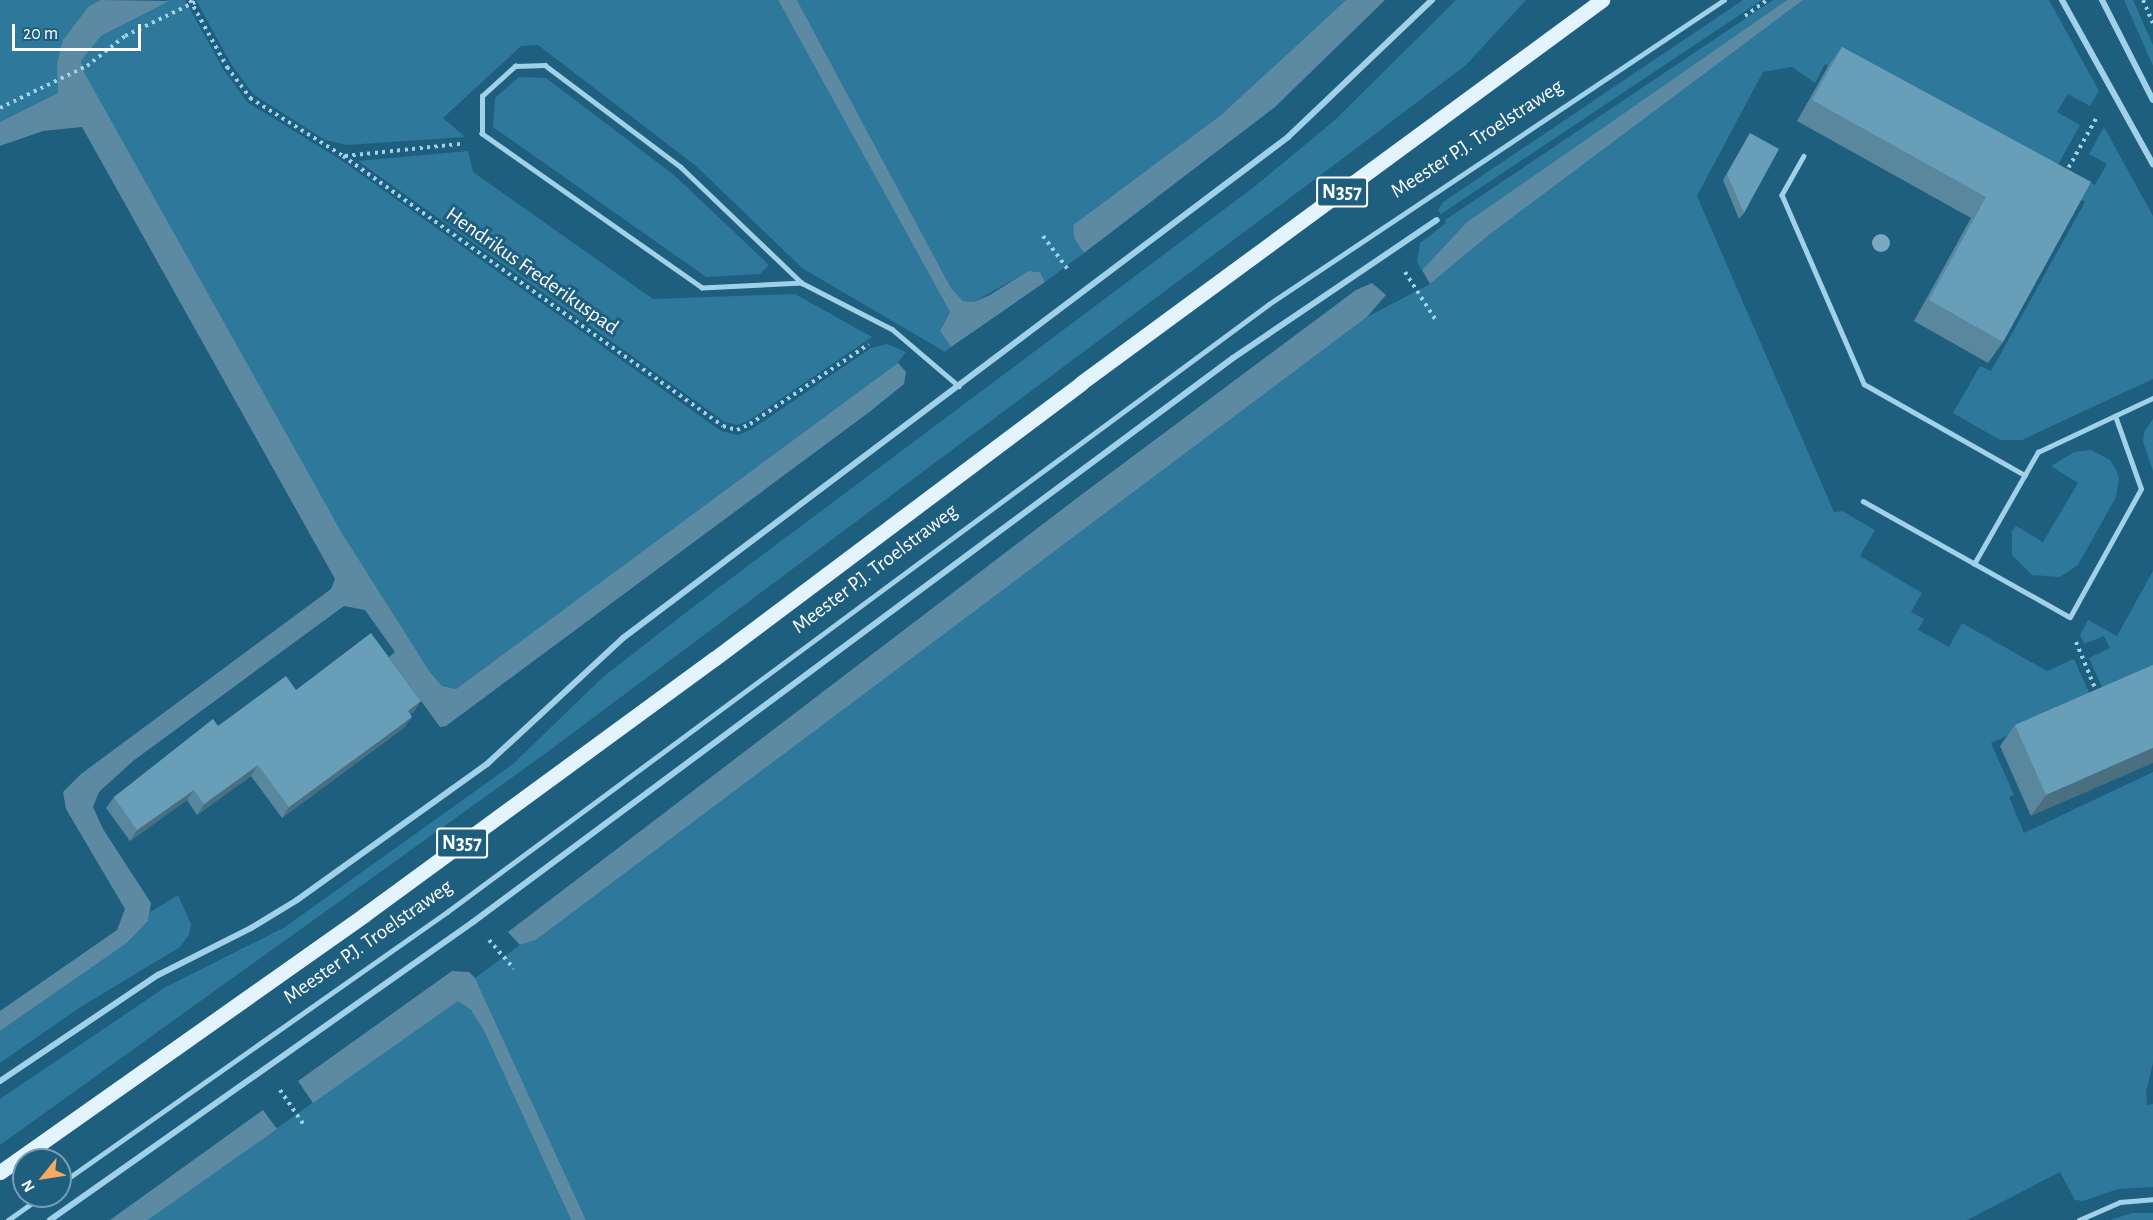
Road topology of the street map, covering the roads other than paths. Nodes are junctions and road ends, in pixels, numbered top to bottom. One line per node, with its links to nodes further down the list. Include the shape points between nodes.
1 (1432, 0): 11 (street, via 1288,137)
2 (1602, 0): 18 (main road, Meester P.J. Troelstraweg / N357, via 1081,383 705,666 364,915)
3 (1724, 0): 19 (lane, Meester P.J. Troelstraweg, via 1269,304 447,912)
4 (2062, 0): 8 (street)
5 (2102, 0): 6 (street)
6 (2153, 100)
7 (1804, 156): 14 (lane, via 1782,195 1864,384)
8 (2153, 164)
9 (1437, 220): 23 (street, Meester P.J. Troelstraweg, via 1123,437 473,922)
10 (802, 283): 10 (lane, via 681,167 545,65 515,66 482,96 483,134 702,288); 11 (lane, via 892,329)
11 (959, 386): 17 (street, via 623,638 487,764 297,900 158,975)
12 (2153, 398): 13 (lane)
13 (2115, 416): 14 (lane, via 2038,452); 16 (lane, via 2141,489 2070,617)
14 (2025, 475): 16 (lane)
15 (1863, 501): 16 (lane)
16 (1974, 564)
17 (0, 1081)
18 (0, 1172)
19 (72, 1176)
20 (2153, 1199): 24 (lane, via 2120,1202)
21 (25, 1208): 22 (lane)
22 (8, 1220)
23 (50, 1220)
24 (2079, 1220)

